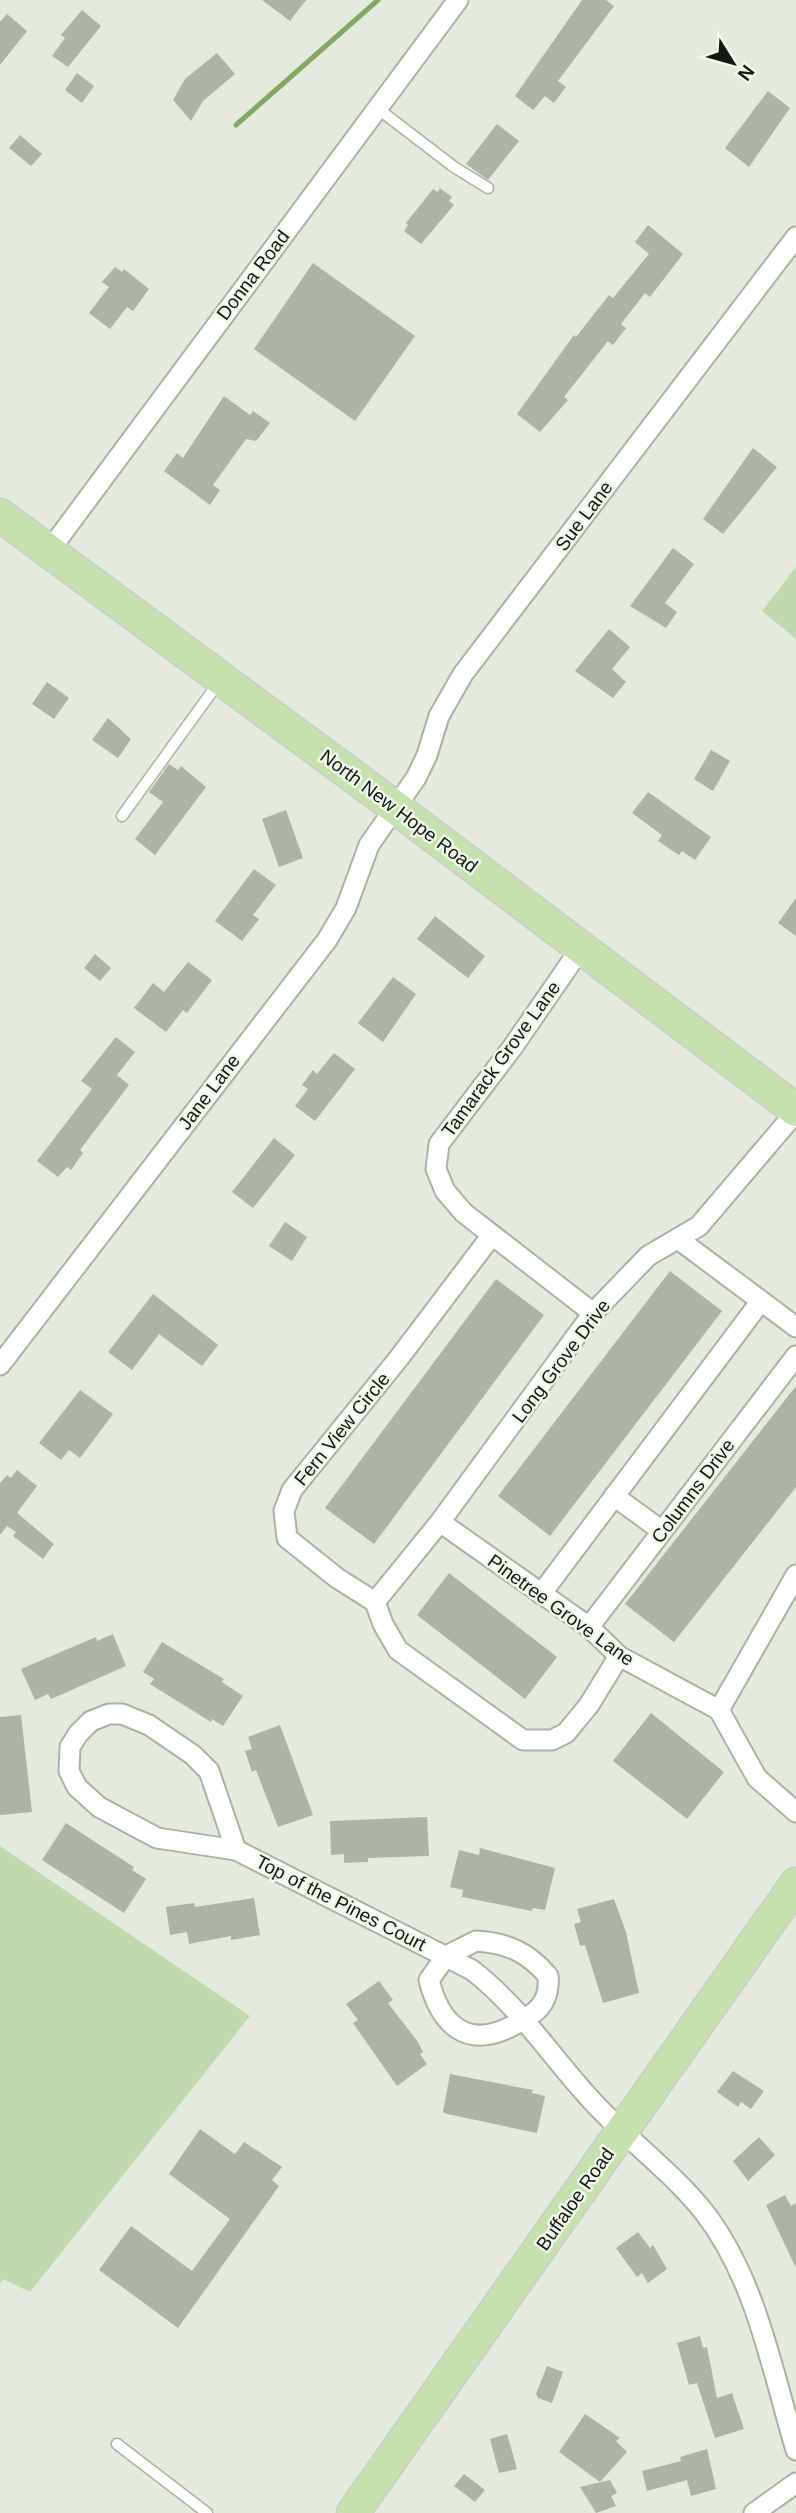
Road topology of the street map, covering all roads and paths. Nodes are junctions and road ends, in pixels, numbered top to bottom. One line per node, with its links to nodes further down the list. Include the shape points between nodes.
1 (458, 0): 2 (street, Donna Road)
2 (377, 108): 3 (lane); 6 (street, Donna Road)
3 (488, 188)
4 (796, 237): 8 (street, Sue Lane, via 463,674 439,716 428,755)
5 (0, 515): 6 (main road, North New Hope Road)
6 (49, 551): 7 (main road, North New Hope Road)
7 (221, 679): 8 (main road, North New Hope Road); 9 (lane)
8 (397, 808): 10 (main road, North New Hope Road); 18 (street, Jane Lane, via 369,845 346,908 327,940)
9 (122, 816)
10 (581, 948): 11 (main road, North New Hope Road); 12 (street, Tamarack Grove Lane, via 439,1144 436,1169 445,1191)
11 (796, 1111): 13 (street, Long Grove Drive, via 715,1210)
12 (492, 1235): 15 (street, Tamarack Grove Lane); 24 (street, Fern View Circle, via 292,1490 284,1511 287,1538)
13 (678, 1239): 14 (street); 15 (street, Long Grove Drive, via 648,1256)
14 (761, 1301): 16 (street); 19 (street)
15 (593, 1313): 20 (street, Long Grove Drive)
16 (796, 1327)
17 (796, 1356): 21 (street, Columns Drive)
18 (0, 1365)
19 (614, 1496): 21 (street); 23 (street)
20 (440, 1522): 23 (street, Pinetree Grove Lane); 24 (street, Long Grove Drive)
21 (662, 1531): 25 (street, Columns Drive)
22 (796, 1575): 27 (street)
23 (541, 1594): 25 (street, Pinetree Grove Lane)
24 (375, 1602): 26 (street, via 398,1650 523,1740 552,1740 566,1733)
25 (589, 1627): 26 (street, Pinetree Grove Lane)
26 (619, 1656): 27 (street, Pinetree Grove Lane)
27 (719, 1710): 28 (street, via 757,1778)
28 (796, 1812)
29 (236, 1850): 29 (street, Top of the Pines Court, via 209,1771 149,1725 109,1714 91,1721 70,1747 69,1772 77,1787 99,1807 157,1838); 31 (street, Top of the Pines Court)
30 (796, 1884): 33 (main road, Buffaloe Road)
31 (446, 1956): 32 (street, Top of the Pines Court, via 502,1993); 32 (street, Top of the Pines Court, via 429,1980 434,1999 455,2029 485,2037); 32 (street, Top of the Pines Court, via 476,1941 491,1942 509,1946 538,1964 548,1976 550,1990 542,2007)
32 (527, 2021): 33 (street, Top of the Pines Court)
33 (616, 2125): 35 (street, Top of the Pines Court, via 704,2213 731,2253 747,2289); 38 (main road, Buffaloe Road)
34 (117, 2444): 37 (lane)
35 (796, 2450)
36 (796, 2483): 39 (street)
37 (207, 2513)
38 (353, 2513)
39 (754, 2513)

